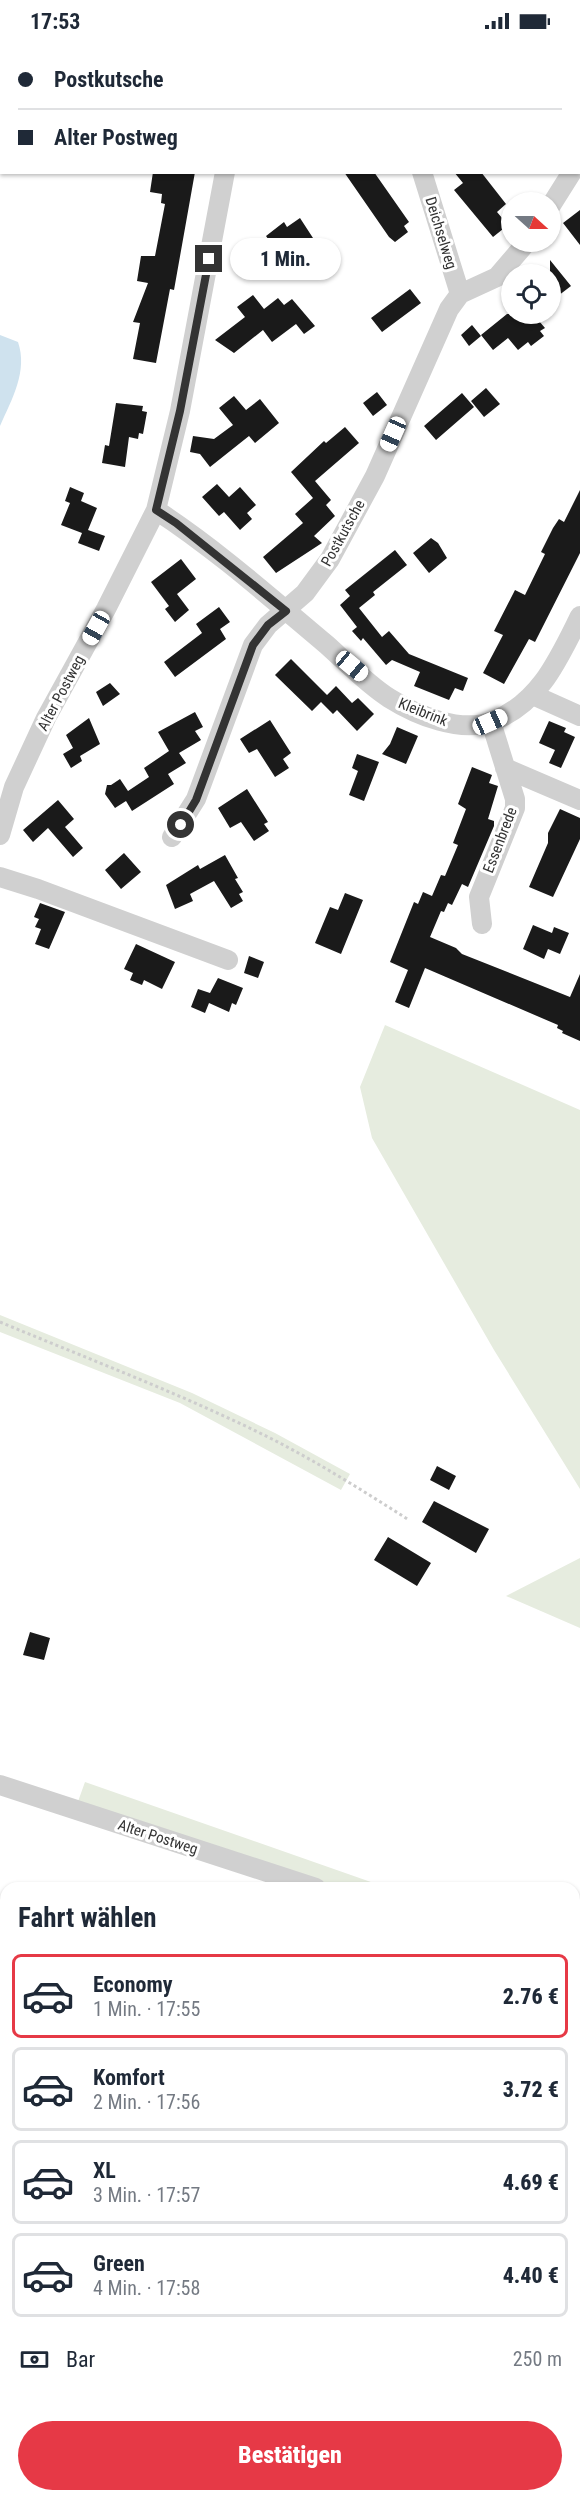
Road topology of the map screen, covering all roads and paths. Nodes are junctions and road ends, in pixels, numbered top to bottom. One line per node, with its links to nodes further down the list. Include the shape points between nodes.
1 (225, 174): 7 (street, Alter Postweg, via 180,411)
2 (423, 174): 6 (street, Deichselweg)
3 (571, 174): 4 (street)
4 (559, 192)
5 (518, 252): 6 (street, via 497,277)
6 (460, 294): 8 (street, Postkutsche, via 449,309 375,476 330,559)
7 (156, 510): 8 (street, Kleibrink); 15 (street, Alter Postweg, via 46,718 14,787)
8 (286, 611): 12 (street, Kleibrink, via 390,698 453,724); 16 (street, Postkutsche, via 268,625 253,645 196,800)
9 (580, 616): 10 (street, Kleibrink, via 553,670)
10 (533, 695): 11 (street); 12 (street, Kleibrink)
11 (580, 716)
12 (490, 722): 13 (street, Essenbrede)
13 (505, 768): 14 (street); 18 (street, Essenbrede, via 515,808 479,897)
14 (580, 800)
15 (0, 835)
16 (172, 837)
17 (0, 877): 19 (street)
18 (482, 924)
19 (228, 960)
20 (0, 1322): 21 (path, via 272,1439)
21 (410, 1520)
22 (0, 1785): 23 (street, Alter Postweg)
23 (298, 1882)

